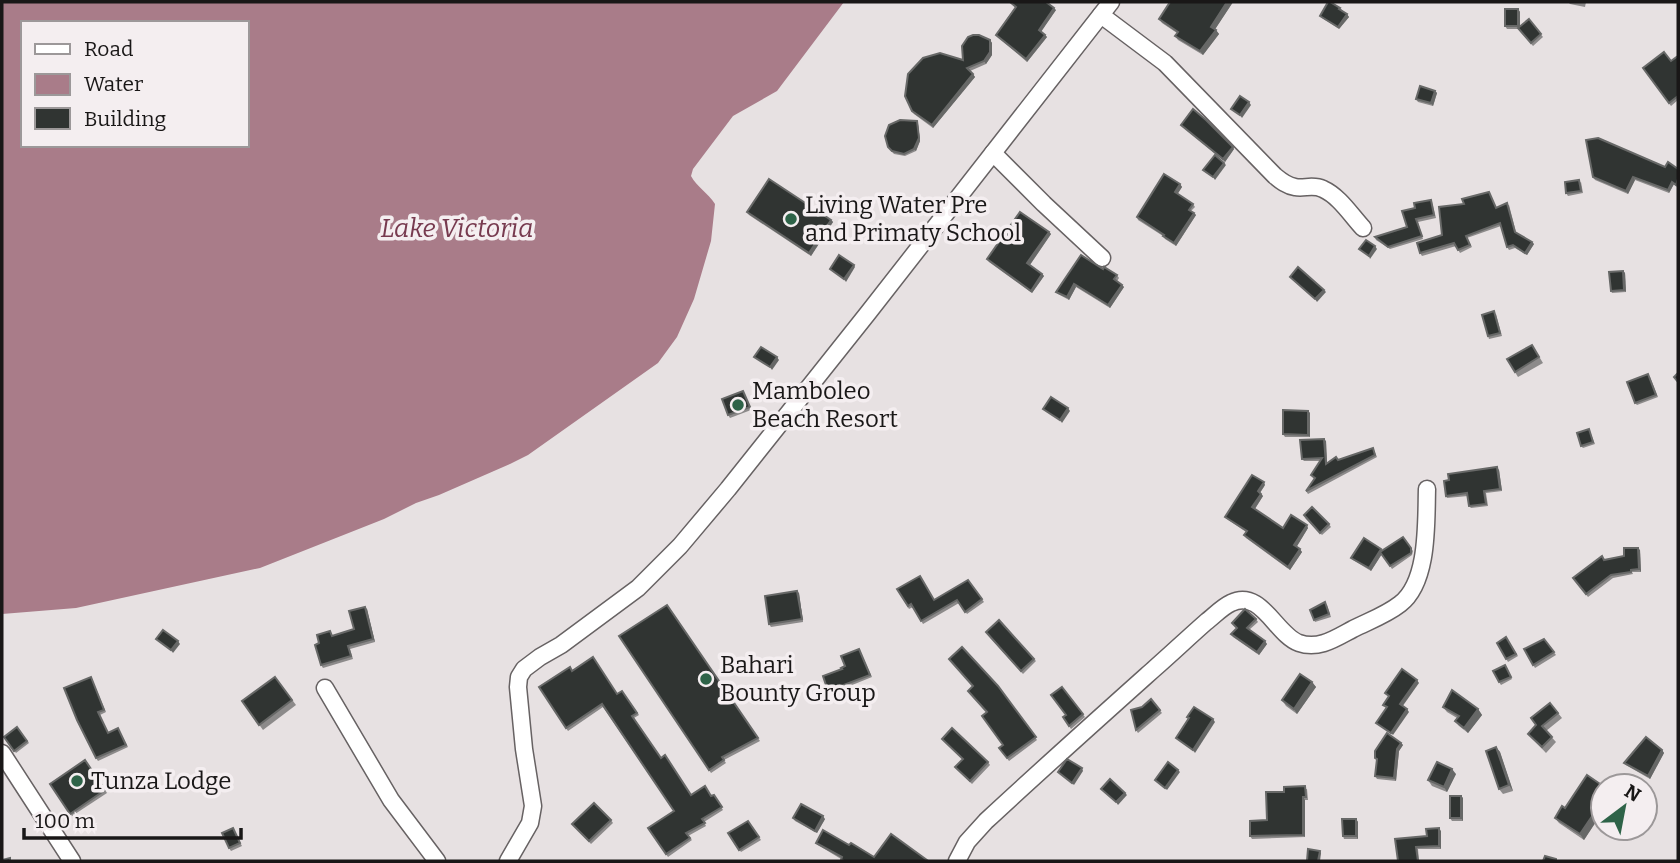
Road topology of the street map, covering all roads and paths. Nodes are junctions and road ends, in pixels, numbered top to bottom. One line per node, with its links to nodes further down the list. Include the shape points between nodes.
1 (1106, 8): 2 (street); 3 (street, via 1283,183 1321,188 1335,196)
2 (993, 153): 4 (street); 10 (street, via 680,546 638,588 524,669 518,687 533,806 530,823)
3 (1363, 228)
4 (1102, 258)
5 (1427, 489): 11 (street, via 1422,561 1415,584 1401,604 1312,646 1282,632 1268,613 1253,603 1233,602 1195,631 986,821)
6 (325, 688): 9 (street, via 391,800)
7 (2, 753): 8 (street)
8 (72, 861)
9 (437, 861)
10 (508, 861)
11 (957, 861)

